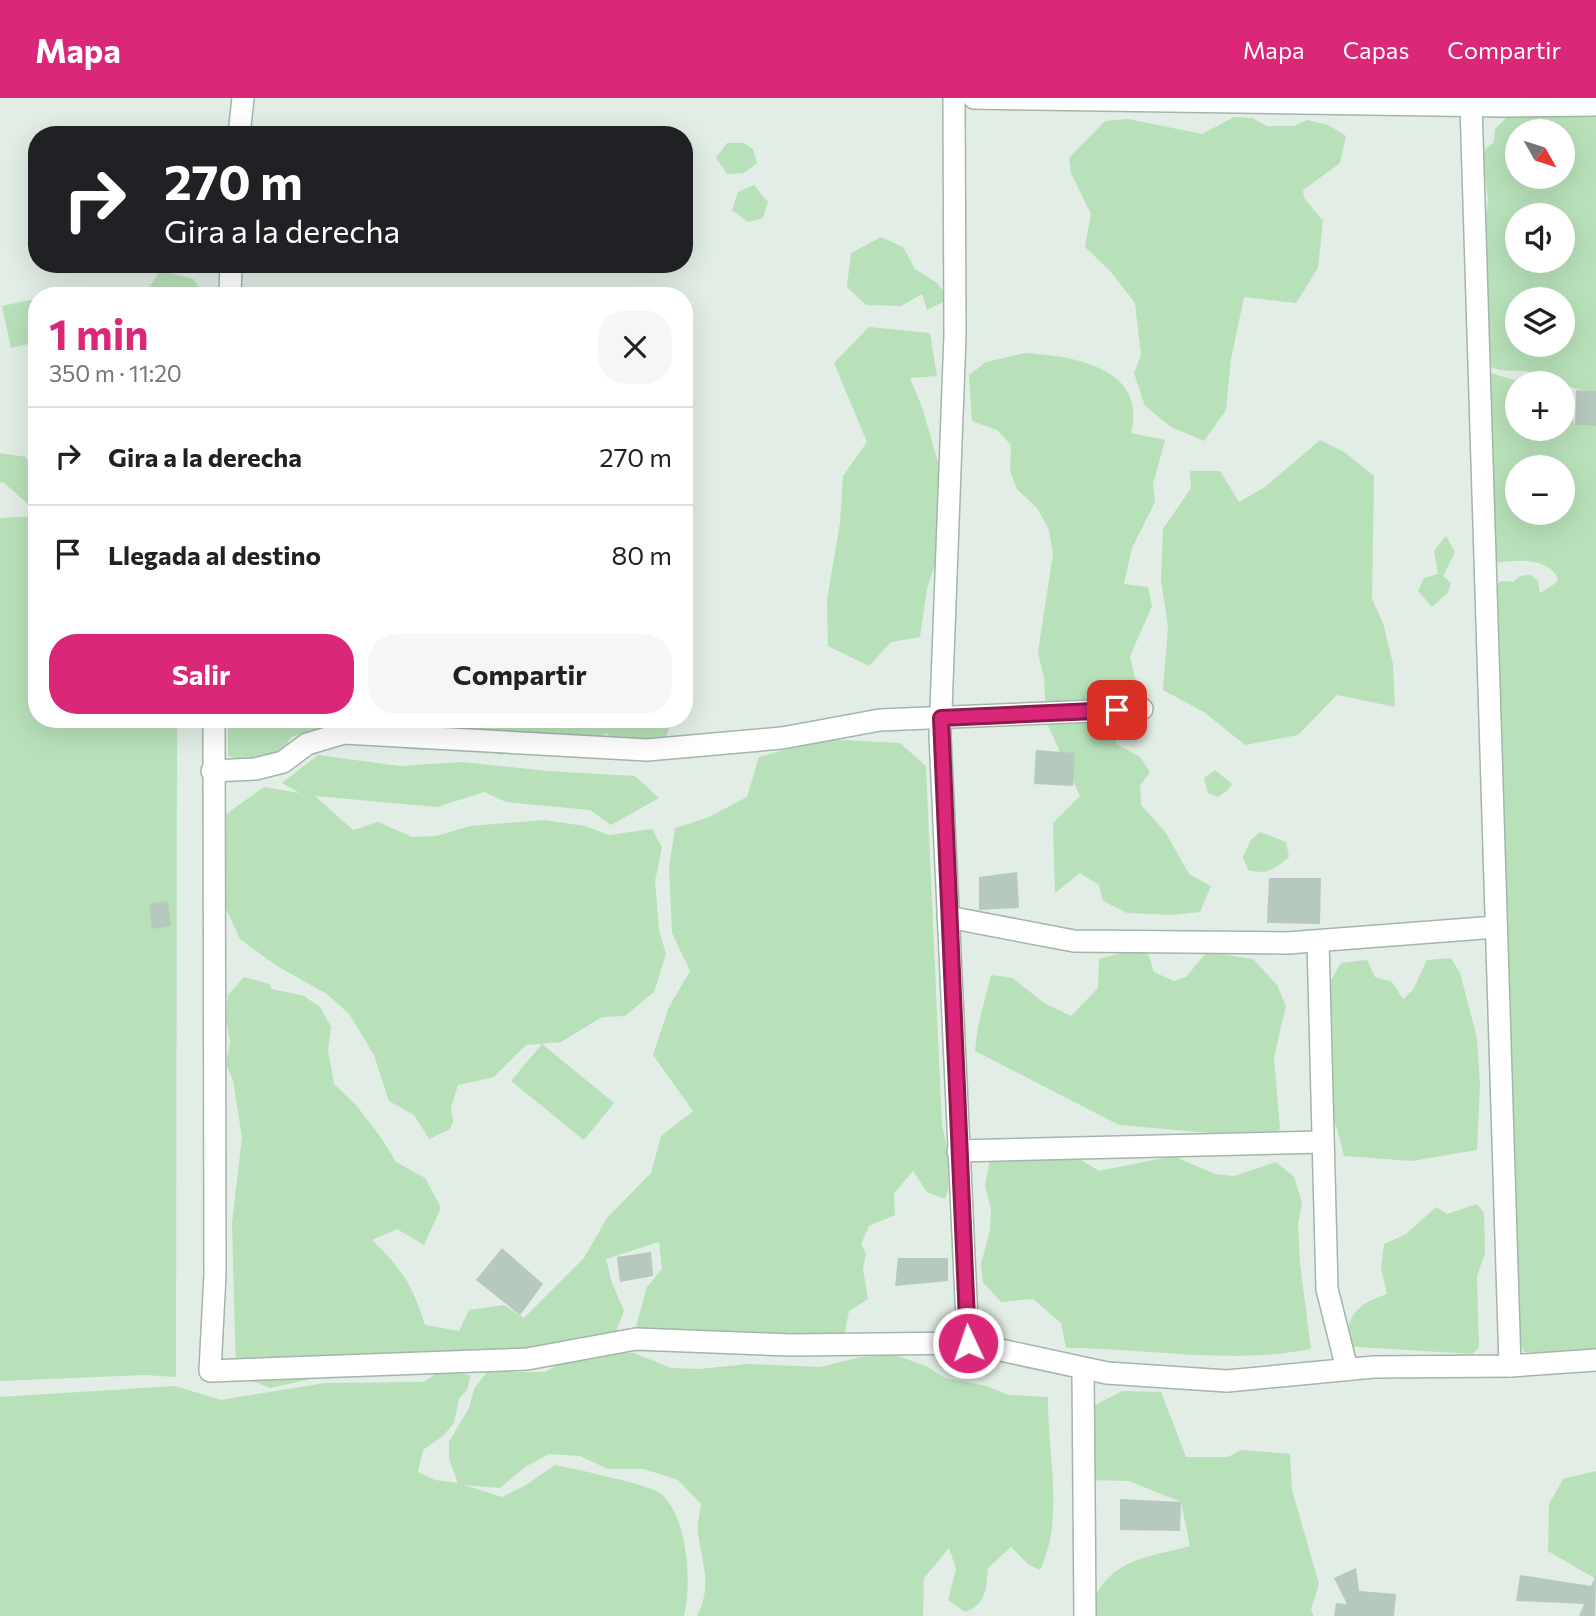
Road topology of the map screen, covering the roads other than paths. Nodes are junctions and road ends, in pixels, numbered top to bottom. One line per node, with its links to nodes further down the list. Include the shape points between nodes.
1 (243, 98): 8 (street)
2 (954, 98): 10 (street, via 955,335)
3 (974, 98): 4 (street)
4 (1261, 100): 6 (street)
5 (1503, 102): 6 (street); 7 (street)
6 (1471, 105): 14 (street)
7 (1596, 105)
8 (240, 126)
9 (1142, 709): 10 (street)
10 (941, 718): 12 (street, via 880,720 782,738 647,750 345,733 307,744 283,762); 13 (street)
11 (214, 728): 12 (street)
12 (212, 771): 18 (street, via 215,1273 210,1371 527,1359 636,1339 791,1345)
13 (948, 917): 15 (street, via 1074,941); 17 (street)
14 (1496, 927): 15 (street); 20 (street)
15 (1318, 941): 16 (street)
16 (1323, 1142): 17 (street); 22 (street, via 1327,1289)
17 (958, 1151): 18 (street)
18 (968, 1343): 21 (street)
19 (1596, 1360): 20 (street)
20 (1510, 1366): 22 (street)
21 (1083, 1368): 22 (street, via 1227,1381); 23 (street)
22 (1347, 1369)
23 (1085, 1616)

